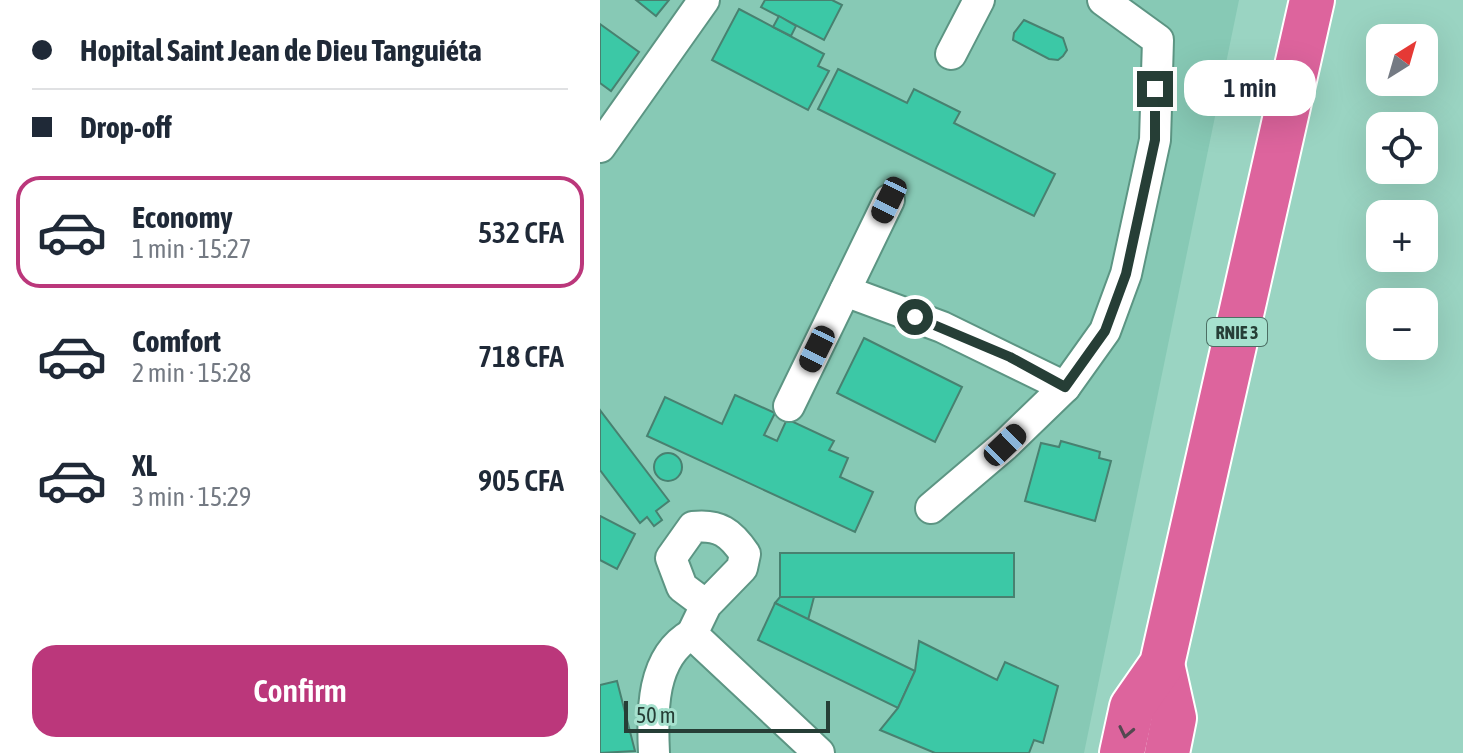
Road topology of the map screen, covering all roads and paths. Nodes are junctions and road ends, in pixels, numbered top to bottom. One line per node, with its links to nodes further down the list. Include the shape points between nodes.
1 (704, 0): 6 (lane)
2 (979, 0): 5 (lane)
3 (1103, 0): 9 (lane, via 1158,40 1155,140 1126,274 1105,331)
4 (1312, 0): 14 (highway, RNIE 3)
5 (951, 54)
6 (600, 147)
7 (889, 200): 8 (lane)
8 (845, 291): 9 (lane, via 942,327); 10 (lane)
9 (1065, 387): 11 (lane)
10 (789, 406)
11 (931, 508)
12 (706, 605): 13 (lane)
13 (692, 634): 15 (lane, via 677,642 658,678); 16 (lane)
14 (1162, 664): 17 (highway, RNIE 3, one-way to 17, via 1132,707); 18 (highway, RNIE 3, via 1174,718)
15 (654, 753)
16 (819, 753)
17 (1122, 753)
18 (1167, 753)

